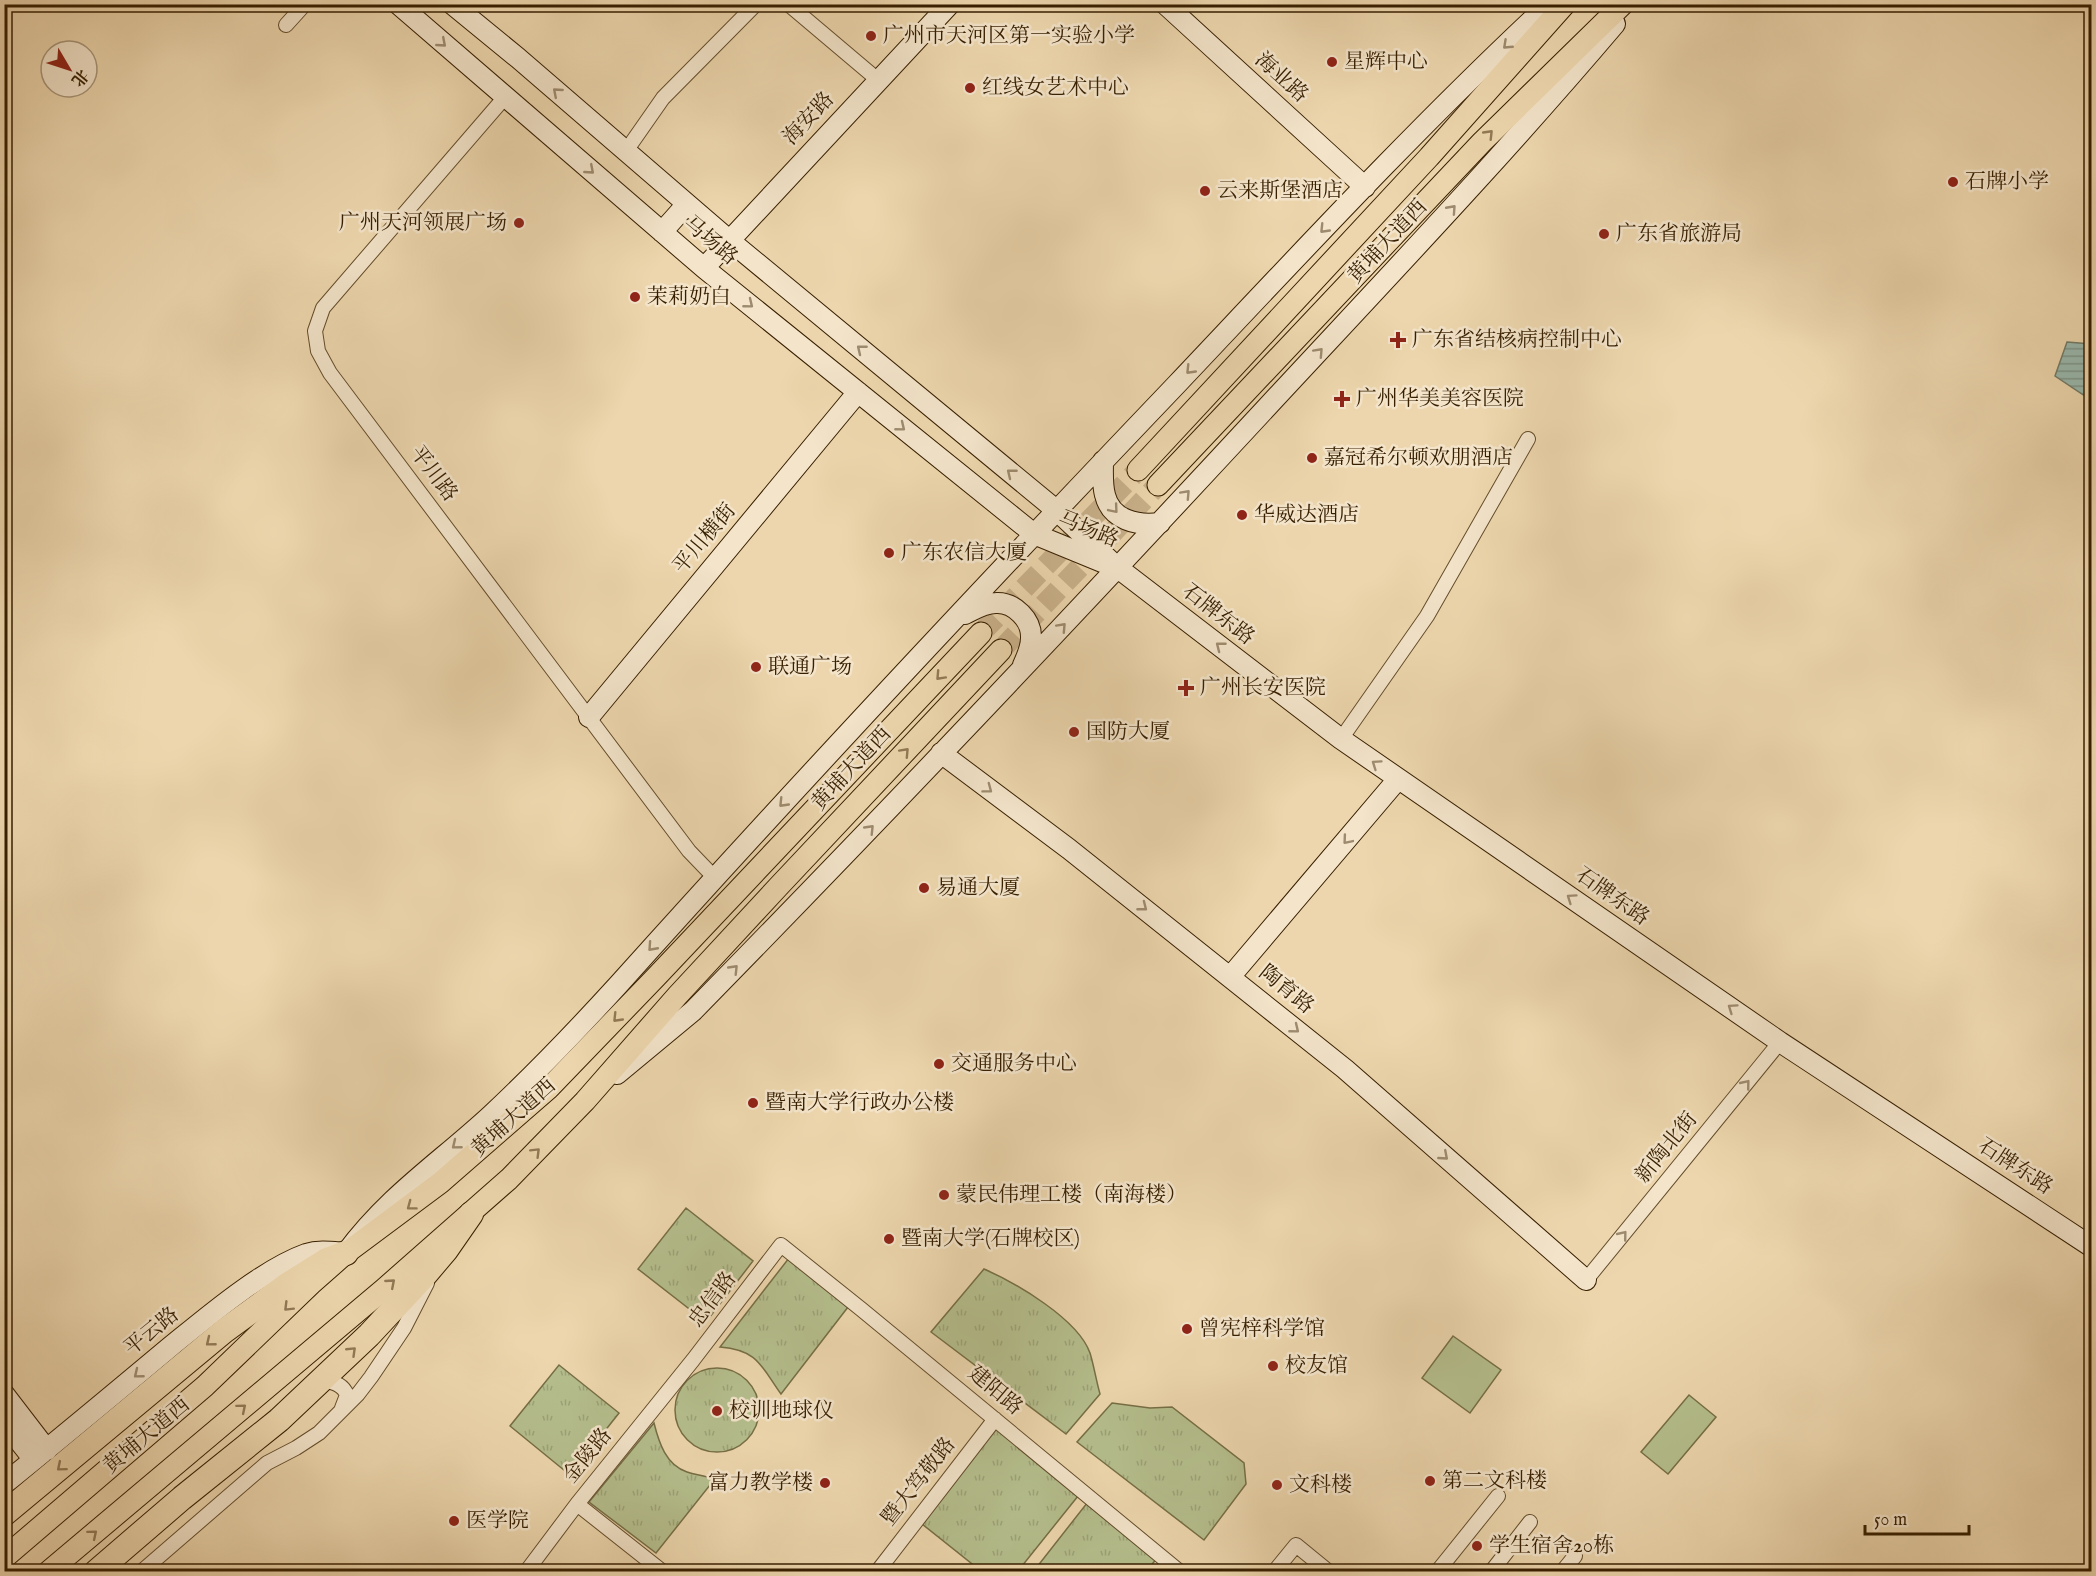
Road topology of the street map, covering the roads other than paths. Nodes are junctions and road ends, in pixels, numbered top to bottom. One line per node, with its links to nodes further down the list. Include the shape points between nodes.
1 (305, 4): 12 (street)
2 (452, 4): 15 (main road, 马场路, one-way to 2)
3 (756, 4): 15 (street, via 663,98)
4 (788, 4): 13 (street)
5 (950, 4): 13 (main road, 海安路)
6 (1165, 4): 16 (main road, 海业路)
7 (1549, 4): 16 (main road, one-way to 16)
8 (1565, 4): 24 (main road, 黄埔大道西, via 1429,157)
9 (1623, 4): 25 (main road, 黄埔大道西, one-way to 9, via 1482,142)
10 (1630, 4): 27 (main road, one-way to 10, via 1467,193)
11 (406, 7): 14 (main road, 马场路, one-way to 14)
12 (286, 25)
13 (878, 80): 19 (main road, 海安路)
14 (505, 97): 18 (main road, 马场路, one-way to 18); 34 (street, 平川路, via 323,308 315,331 318,351 330,373)
15 (626, 151): 17 (main road, 马场路)
16 (1365, 187): 23 (main road, one-way to 23)
17 (687, 204): 18 (main road); 19 (main road, 马场路)
18 (662, 232): 20 (main road, 马场路)
19 (729, 240): 20 (main road, 海安路); 26 (main road, 马场路, one-way to 19)
20 (704, 268): 21 (main road, 马场路, one-way to 21)
21 (858, 392): 28 (main road, 马场路, one-way to 28); 34 (main road, 平川横街)
22 (1528, 440): 35 (street, via 1427,616)
23 (1103, 461): 26 (main road); 27 (main road, one-way to 27, via 1105,497 1118,516 1133,524)
24 (1138, 470)
25 (1158, 485)
26 (1056, 510): 28 (main road); 29 (main road, 马场路)
27 (1160, 523): 29 (main road)
28 (1034, 534): 29 (main road, 马场路); 30 (main road)
29 (1118, 568): 33 (main road, one-way to 29); 35 (main road, 石牌东路, one-way to 29)
30 (956, 619): 33 (main road, via 982,605 995,603 1007,604 1020,612 1032,637); 38 (main road, one-way to 38)
31 (981, 633): 45 (main road, 黄埔大道西, one-way to 45, via 549,1089 440,1183)
32 (1001, 650): 41 (main road, 黄埔大道西, one-way to 32, via 770,895)
33 (1021, 670): 36 (main road)
34 (589, 717): 38 (street, 平川路, via 689,851)
35 (1341, 740): 37 (main road, 石牌东路, one-way to 35)
36 (941, 753): 39 (main road, 陶育路, one-way to 39); 41 (main road, one-way to 36, via 693,1011)
37 (1398, 779): 39 (main road, one-way to 39); 40 (main road, 石牌东路, one-way to 37)
38 (714, 877): 45 (main road, one-way to 45, via 538,1068 490,1116 400,1192)
39 (1230, 977): 47 (main road, 陶育路, one-way to 47, via 1345,1069)
40 (1780, 1042): 44 (main road, 石牌东路); 47 (street, 新陶北街, one-way to 40)
41 (585, 1101): 42 (main road, 黄埔大道西, one-way to 41)
42 (471, 1214): 46 (highway); 62 (main road, 黄埔大道西, one-way to 42)
43 (781, 1245): 48 (street, 忠信路); 52 (street, 建阳路)
44 (2091, 1247)
45 (346, 1253): 54 (main road, 平云路, one-way to 54, via 316,1251 271,1273 203,1321); 58 (highway, one-way to 58, via 327,1260 258,1305); 61 (main road, 黄埔大道西, one-way to 61, via 205,1386)
46 (442, 1255): 49 (highway, one-way to 46, via 369,1335); 51 (street, via 404,1328 371,1377)
47 (1586, 1281)
48 (678, 1379): 57 (street, 金陵路)
49 (320, 1381): 51 (street, via 331,1381 345,1390); 63 (highway, via 279,1420)
50 (4, 1394): 54 (main road)
51 (341, 1410): 64 (street, via 319,1433 260,1469)
52 (995, 1419): 67 (street, 暨大笃敬路); 68 (street, 建阳路)
53 (4, 1422): 54 (main road)
54 (40, 1455): 55 (main road, 平云路)
55 (4, 1484)
56 (1498, 1496): 71 (street)
57 (577, 1504): 65 (street); 66 (street, 金陵路)
58 (4, 1514)
59 (1530, 1522): 72 (street)
60 (1575, 1556): 73 (street)
61 (4, 1558)
62 (48, 1572)
63 (96, 1572)
64 (141, 1572)
65 (526, 1572)
66 (663, 1572)
67 (877, 1572)
68 (1180, 1572)
69 (1274, 1572): 70 (street, via 1296,1545)
70 (1329, 1572)
71 (1437, 1572)
72 (1491, 1572)
73 (1562, 1572)

